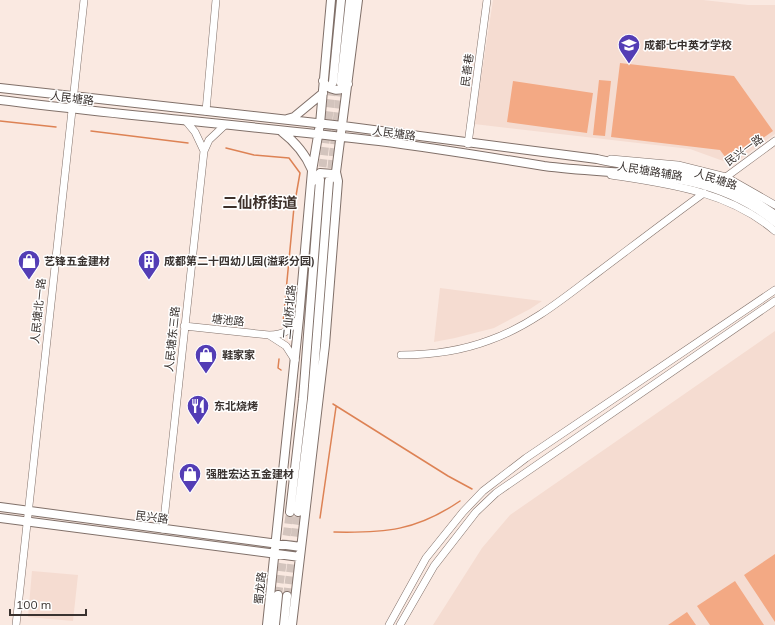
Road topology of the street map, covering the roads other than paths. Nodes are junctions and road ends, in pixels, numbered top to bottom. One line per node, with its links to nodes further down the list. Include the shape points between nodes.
1 (84, 0): 12 (street, 人民塘北一路)
2 (216, 0): 15 (street)
3 (331, 0): 8 (main road, 二仙桥北路)
4 (341, 0): 9 (main road)
5 (350, 0): 9 (main road)
6 (358, 0): 9 (main road)
7 (487, 0): 25 (street, 民善巷)
8 (322, 81): 9 (main road, via 327,87 338,90 343,89); 11 (main road, 二仙桥北路)
9 (341, 83): 20 (main road)
10 (0, 88): 12 (main road, 人民塘路)
11 (323, 93): 16 (main road, via 294,117); 18 (main road, 二仙桥北路)
12 (73, 97): 14 (street, 人民塘北一路); 15 (main road, 人民塘路)
13 (0, 100): 14 (main road, 人民塘路)
14 (71, 109): 17 (main road, 人民塘路); 47 (street, 人民塘北一路)
15 (206, 111): 16 (main road, 人民塘路)
16 (284, 120): 18 (main road, 人民塘路)
17 (186, 121): 19 (main road, 人民塘路); 26 (street, via 195,132)
18 (320, 124): 20 (main road, 人民塘路); 22 (main road, 二仙桥北路)
19 (225, 125): 21 (main road, 人民塘路); 26 (street, 人民塘东三路, via 209,140)
20 (343, 126): 23 (main road); 25 (main road, 人民塘路)
21 (280, 130): 22 (main road, 人民塘路); 28 (main road, via 291,139 309,162)
22 (317, 135): 23 (main road, 人民塘路); 28 (main road, 二仙桥北路)
23 (341, 138): 29 (main road, 人民塘路, via 379,141); 32 (main road)
24 (775, 141): 30 (street, 民兴一路)
25 (468, 144): 27 (main road, 人民塘路)
26 (204, 151): 42 (street, 人民塘东三路)
27 (597, 159): 30 (street, 人民塘路辅路, via 678,165); 36 (main road, 人民塘路, via 624,166 705,178 738,191)
28 (312, 171): 33 (main road, 二仙桥北路)
29 (583, 171): 34 (street, 人民塘路辅路, via 677,185); 37 (main road, 人民塘路, via 669,177 704,185 734,196)
30 (726, 177): 35 (street, 人民塘路辅路)
31 (320, 180): 32 (main road, via 294,512 312,398)
32 (334, 181): 33 (main road, via 332,174 327,173 316,176); 52 (main road, via 325,345)
33 (311, 182): 41 (main road, 二仙桥北路)
34 (704, 193): 38 (street, 人民塘路辅路, via 750,212); 44 (street, via 582,284 519,327 461,349 430,355)
35 (775, 205)
36 (775, 215)
37 (775, 222)
38 (775, 231)
39 (775, 290): 62 (street, via 526,458 483,491 426,558)
40 (775, 301): 63 (street, via 496,494 476,512 434,566)
41 (299, 318): 43 (street, via 284,334); 45 (main road, 二仙桥北路)
42 (184, 326): 43 (street, 塘池路); 50 (street, 人民塘东三路)
43 (269, 335): 45 (street, via 286,346)
44 (401, 355)
45 (295, 360): 51 (main road, 二仙桥北路)
46 (0, 507): 47 (main road, 民兴路)
47 (28, 512): 49 (street, 人民塘北一路); 50 (main road, 民兴路)
48 (0, 518): 49 (main road, 民兴路)
49 (27, 522): 53 (main road, 民兴路); 57 (street, 人民塘北一路)
50 (163, 529): 51 (main road, 民兴路)
51 (275, 544): 52 (main road, 民兴路); 53 (main road, 二仙桥北路)
52 (302, 547): 54 (main road)
53 (274, 554): 54 (main road, 民兴路); 58 (main road, 蜀龙路)
54 (300, 557): 61 (main road)
55 (278, 595): 59 (main road, 蜀龙路)
56 (287, 596): 60 (main road)
57 (16, 625)
58 (268, 625)
59 (275, 625)
60 (284, 625)
61 (292, 625)
62 (389, 625)
63 (400, 625)

